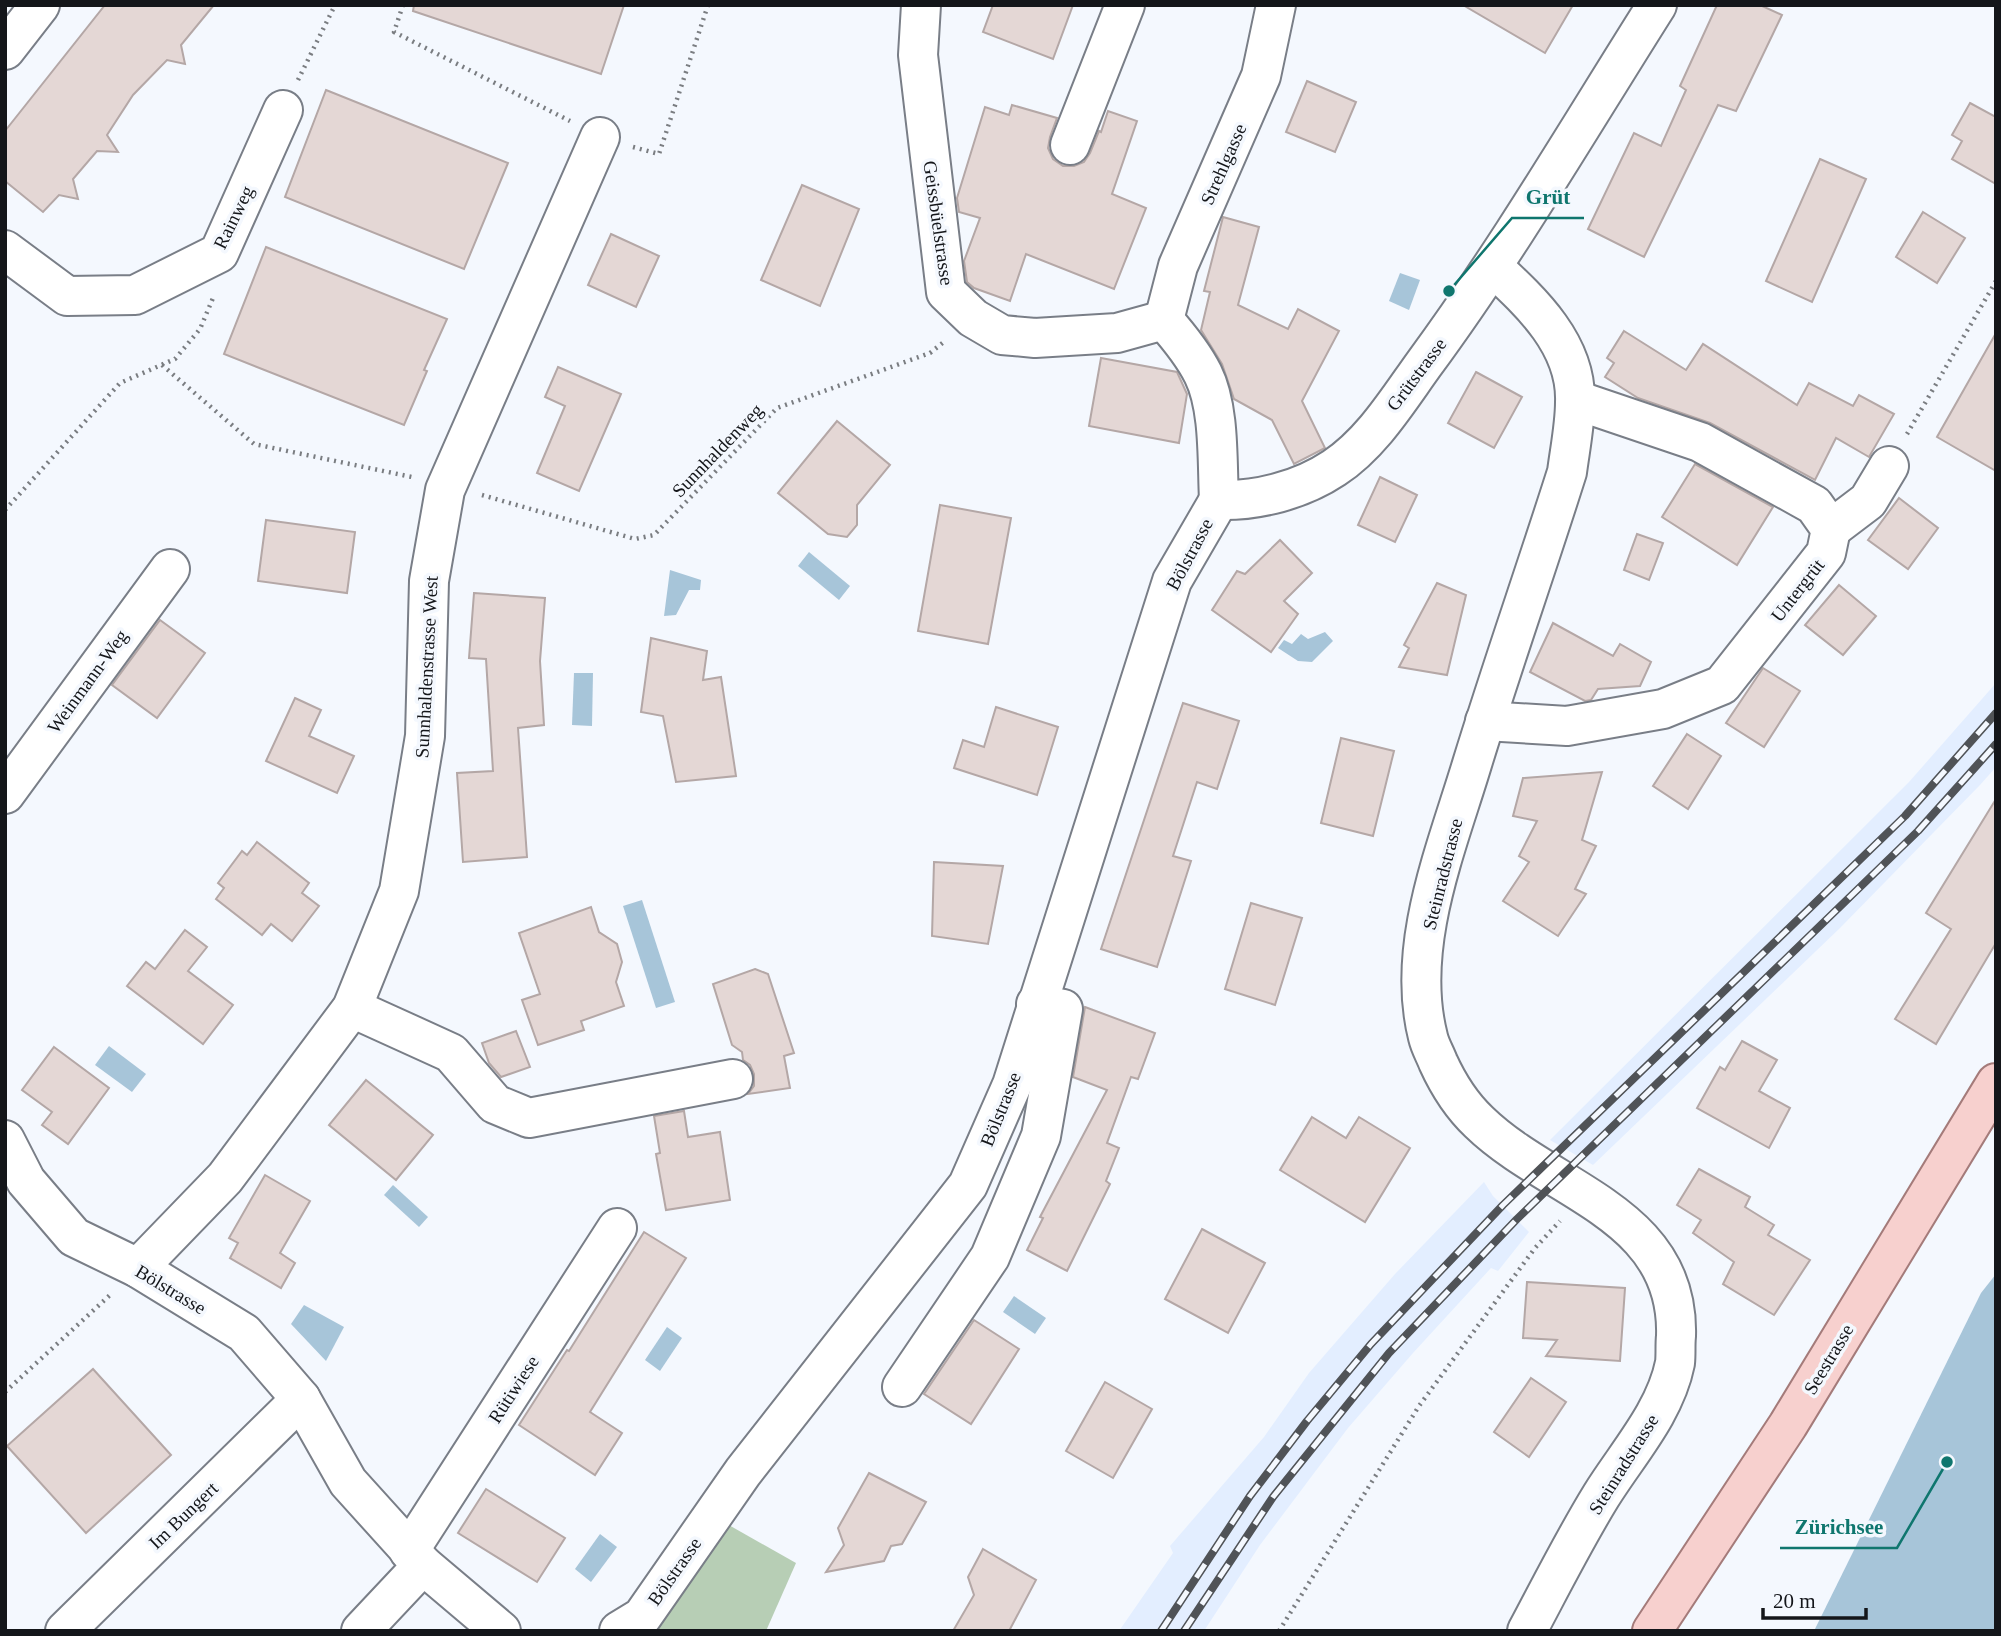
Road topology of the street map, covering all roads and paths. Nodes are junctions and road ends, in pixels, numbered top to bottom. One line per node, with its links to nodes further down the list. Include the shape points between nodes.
1 (40, 5): 9 (street)
2 (335, 5): 10 (path)
3 (403, 5): 11 (path, via 394,32)
4 (708, 5): 11 (path, via 659,155)
5 (921, 5): 17 (street, Geissbüelstrasse, via 918,55 946,292)
6 (1125, 5): 12 (street)
7 (1276, 5): 18 (street, Strehlgasse, via 1262,76 1178,266)
8 (1657, 5): 15 (street, Grütstrasse)
9 (5, 50)
10 (283, 110): 14 (street, Rainweg)
11 (600, 137): 31 (street, Sunnhaldenstrasse West, via 445,490 429,581 425,736 399,891)
12 (1069, 145)
13 (5, 250): 14 (street, Rainweg, via 66,296 135,295)
14 (219, 253): 19 (path, via 212,300 200,329 175,359)
15 (1493, 267): 20 (street, Steinradstrasse, via 1528,300 1556,338 1572,369); 23 (street, Grütstrasse, via 1360,448 1314,480 1244,501)
16 (1996, 281): 21 (path)
17 (973, 318): 18 (street, Geissbüelstrasse, via 1002,335 1035,338 1117,333); 24 (path, Sunnhaldenweg, via 930,353 777,408 654,535 635,539)
18 (1164, 320): 23 (street, via 1204,376 1212,406)
19 (162, 365): 22 (path, via 254,444); 25 (path, via 120,383)
20 (1576, 400): 26 (street, via 1700,442 1814,505); 28 (street, Steinradstrasse, via 1567,472)
21 (1889, 466): 26 (street, via 1868,501)
22 (391, 473)
23 (1219, 500): 30 (street, Bölstrasse, via 1172,581)
24 (515, 505)
25 (5, 510)
26 (1831, 529): 28 (street, Untergrüt, via 1826,553 1722,685 1663,709 1567,726)
27 (170, 569): 29 (street, Weinmann-Weg)
28 (1485, 721): 35 (street, Steinradstrasse, via 1427,924 1421,985 1428,1039 1449,1086 1480,1123)
29 (5, 794)
30 (1036, 1003): 38 (street, via 1063,1009 1041,1136 990,1257); 45 (street, Bölstrasse, via 1012,1085 968,1185 743,1472 642,1617)
31 (352, 1008): 32 (street, via 451,1053 495,1104 529,1118); 37 (street, Sunnhaldenstrasse West, via 225,1178)
32 (733, 1079)
33 (1996, 1083): 48 (main road, Seestrasse, via 1788,1425)
34 (5, 1140): 37 (street, Bölstrasse, via 27,1183 74,1237)
35 (1585, 1195): 46 (path, via 1535,1248 1419,1406); 47 (street, Steinradstrasse, via 1619,1217 1650,1248 1669,1282 1676,1318 1675,1363 1659,1407 1600,1497)
36 (617, 1228): 41 (street, Rütiwiese)
37 (138, 1268): 39 (path); 40 (street, Bölstrasse, via 244,1333)
38 (902, 1387)
39 (5, 1392)
40 (301, 1399): 41 (street, Bölstrasse, via 348,1482); 42 (street, Im Bungert)
41 (416, 1558): 43 (street, Rütiwiese); 44 (street, Bölstrasse)
42 (65, 1631)
43 (361, 1631)
44 (501, 1631)
45 (619, 1631)
46 (1279, 1631)
47 (1527, 1631)
48 (1652, 1631)

